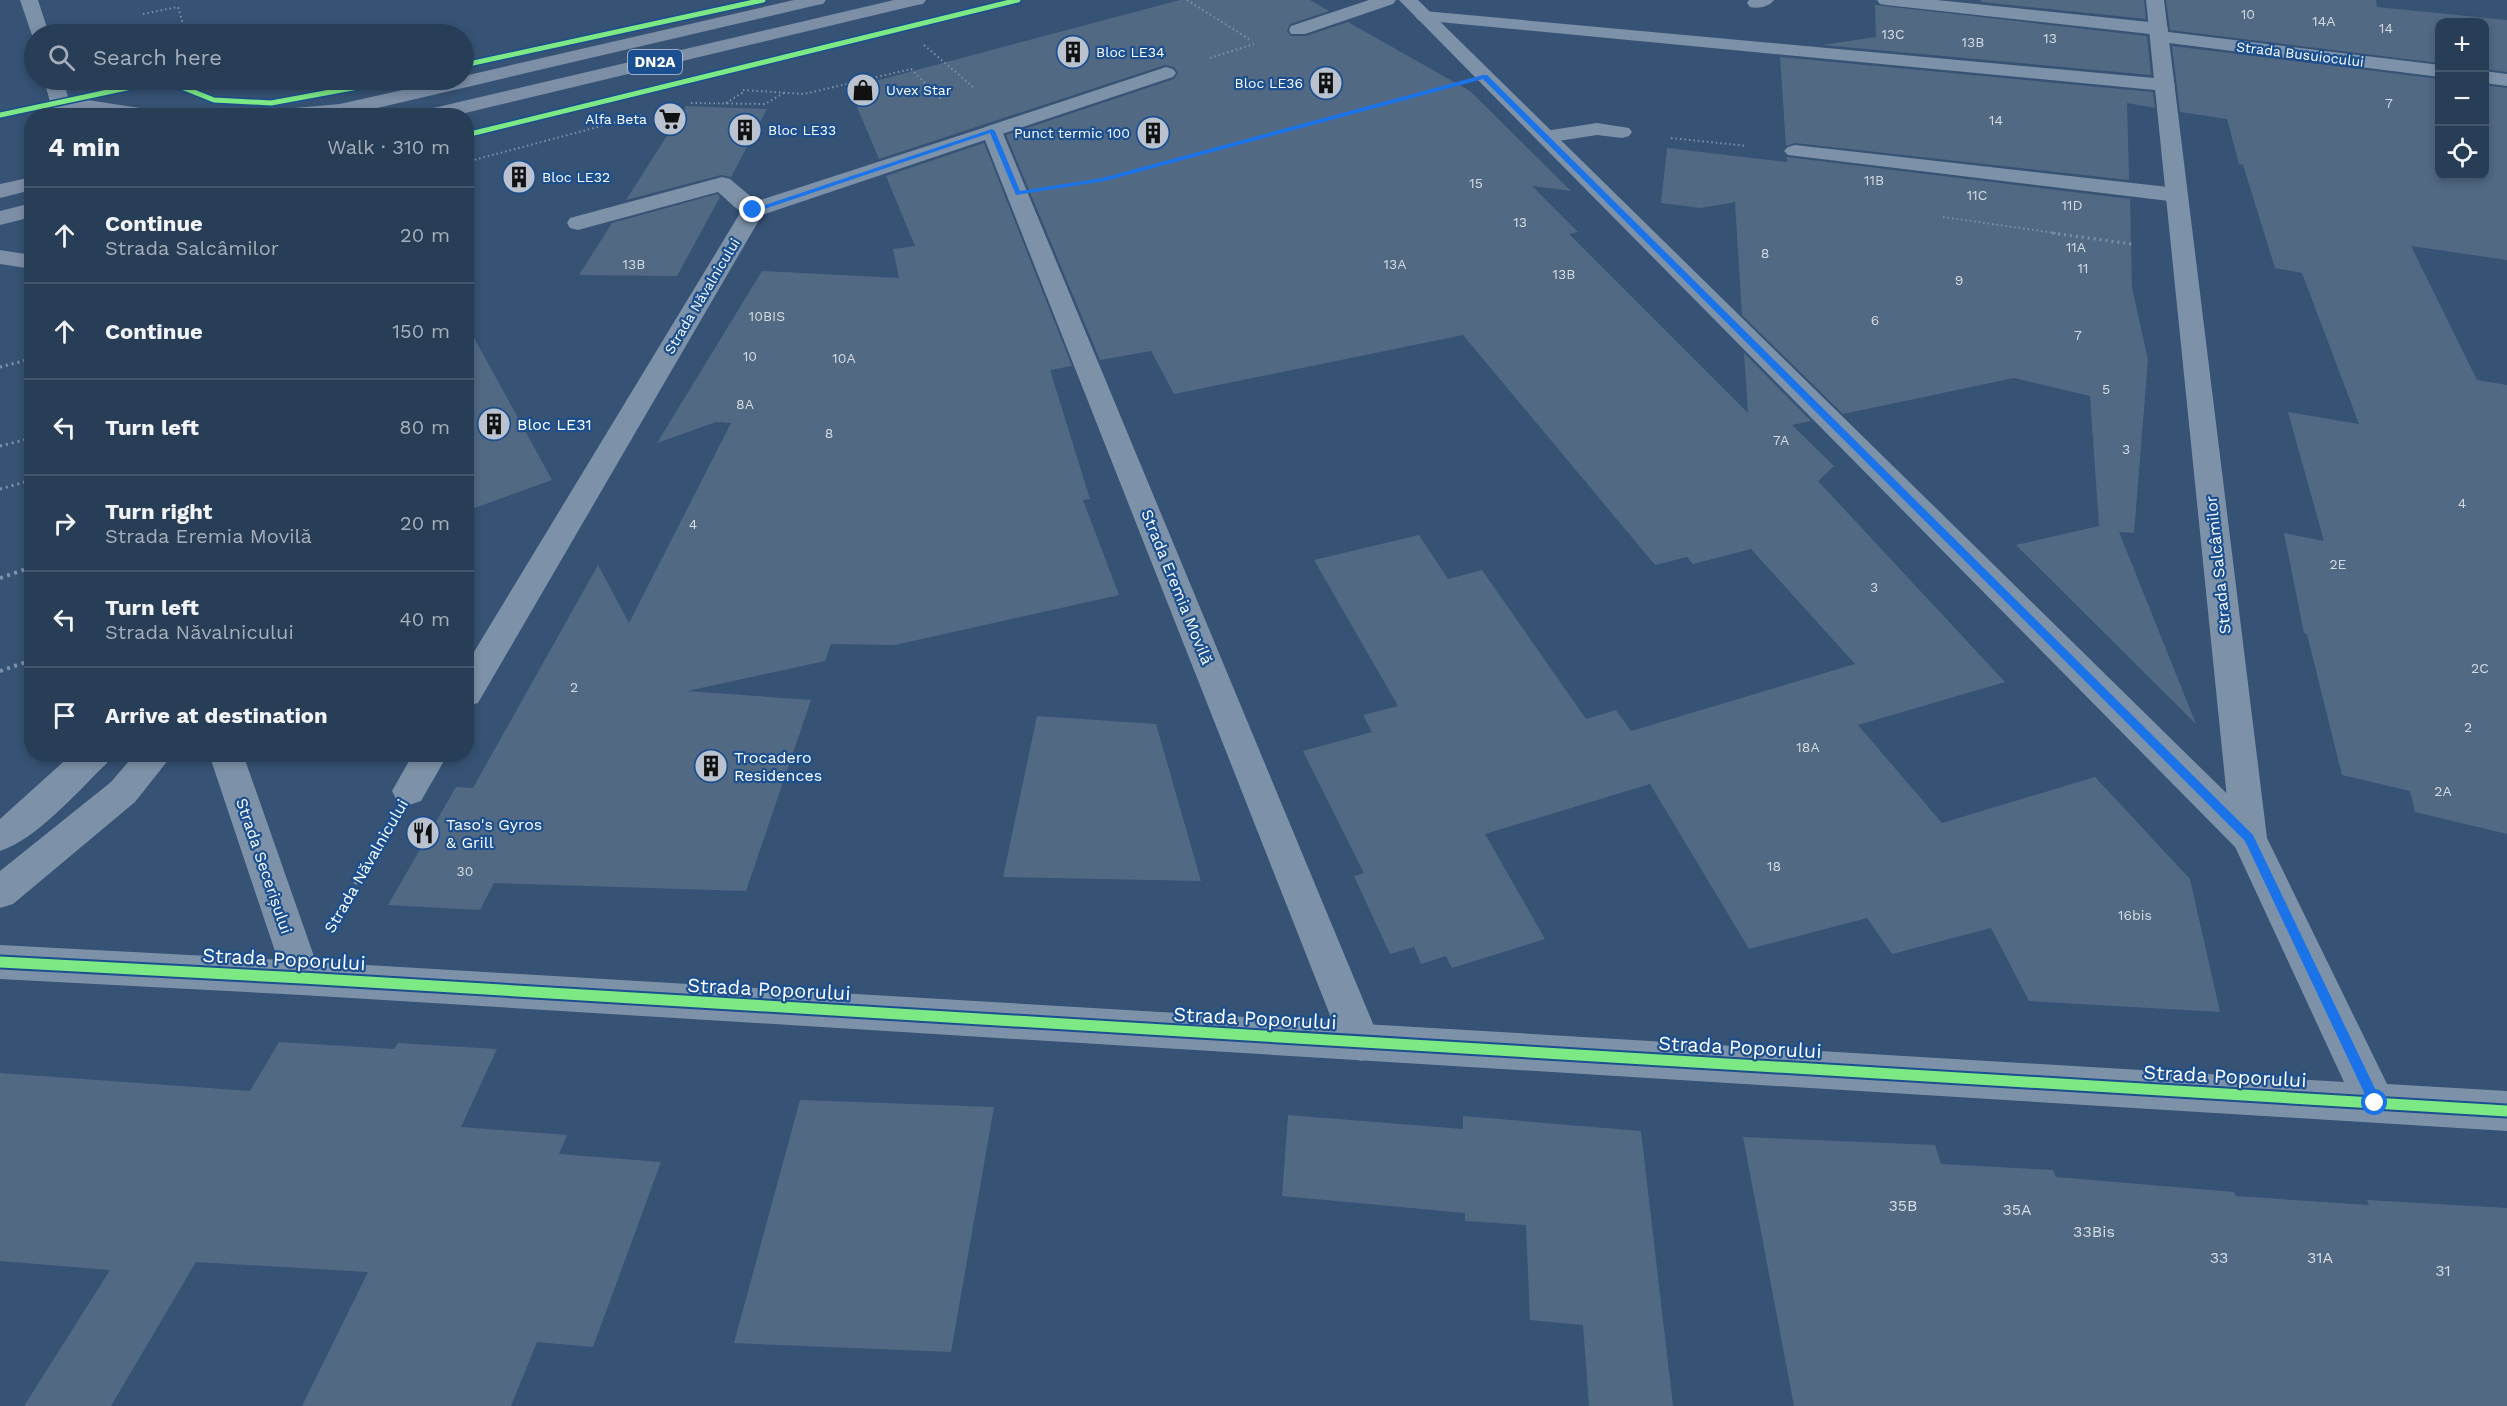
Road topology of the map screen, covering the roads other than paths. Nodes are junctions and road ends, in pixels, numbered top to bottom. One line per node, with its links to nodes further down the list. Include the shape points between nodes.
1 (29, 0): 8 (street)
2 (817, 0): 13 (main road)
3 (917, 0): 22 (main road, DN2A)
4 (1387, 0): 9 (street)
5 (1886, 0): 7 (street, Strada Busuiocului)
6 (1416, 8): 15 (street); 25 (street)
7 (2158, 22): 10 (street, Strada Busuiocului); 15 (street, Strada Salcâmilor)
8 (37, 24)
9 (1298, 30)
10 (2435, 70)
11 (1166, 73): 23 (street)
12 (2489, 78): 14 (street)
13 (474, 79)
14 (2507, 80)
15 (2165, 85): 29 (street, Strada Salcâmilor)
16 (57, 90): 19 (street)
17 (424, 90): 18 (main road)
18 (350, 107): 20 (main road); 21 (main road)
19 (63, 108)
20 (341, 108)
21 (346, 108)
22 (459, 108)
23 (995, 130): 30 (street); 47 (street, Strada Eremia Movilă)
24 (1623, 132): 25 (street, via 1597,129)
25 (1545, 137): 43 (street)
26 (1795, 151): 29 (street)
27 (24, 185): 28 (main road)
28 (0, 191)
29 (2177, 195): 43 (street, Strada Salcâmilor)
30 (753, 210): 33 (street, via 722,184); 36 (street, Strada Năvalnicului)
31 (24, 212): 32 (main road)
32 (0, 218)
33 (578, 223)
34 (0, 257): 35 (main road)
35 (24, 261)
36 (474, 681)
37 (86, 762): 42 (street)
38 (149, 762): 44 (street, via 123,792)
39 (229, 762): 46 (street, Strada Secerișului)
40 (426, 762): 41 (street, Strada Năvalnicului)
41 (409, 791)
42 (0, 837)
43 (2249, 838): 48 (street, Strada Salcâmilor)
44 (0, 893)
45 (0, 962): 46 (street, Strada Poporului)
46 (302, 978): 47 (street, Strada Poporului)
47 (1361, 1043): 48 (street, Strada Poporului)
48 (2375, 1103): 49 (street, Strada Poporului)
49 (2507, 1111)

